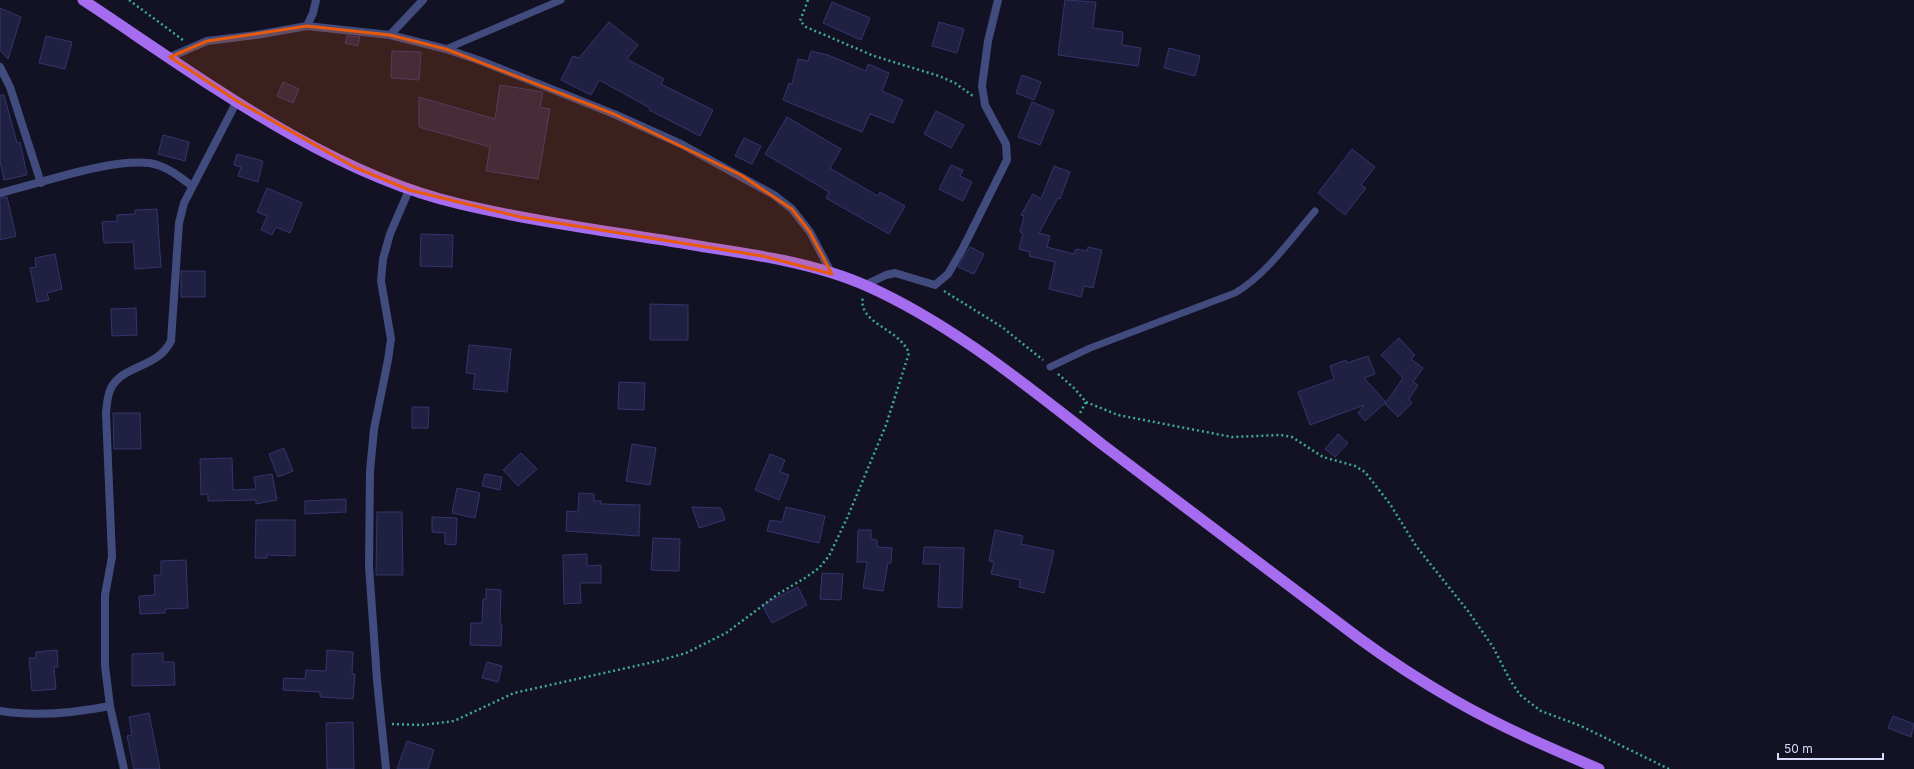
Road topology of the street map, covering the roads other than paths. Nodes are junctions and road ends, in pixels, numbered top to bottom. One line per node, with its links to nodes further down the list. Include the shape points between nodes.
1 (82, 0): 9 (main road)
2 (316, 0): 6 (street)
3 (424, 0): 7 (street)
4 (562, 0): 8 (lane)
5 (998, 0): 18 (street, via 982,86 985,105 1006,144 1007,160 948,274 935,285 895,273 886,274)
6 (307, 26): 7 (street); 9 (street, via 207,41)
7 (390, 35): 8 (street)
8 (446, 49): 17 (street, via 614,114 741,175 792,209 810,232)
9 (170, 57): 11 (main road)
10 (0, 67): 12 (street, via 10,86)
11 (237, 101): 13 (street); 14 (main road, via 354,167)
12 (41, 183): 13 (street, via 86,170 124,163 150,163 173,172); 15 (street)
13 (192, 186): 20 (street, via 179,223 171,341 160,357 126,373 118,380 107,398 112,557 105,595 104,640)
14 (409, 190): 17 (main road, via 457,204 520,217 762,256); 23 (street, via 390,234 383,259 381,281 391,338 374,429 370,471 369,566)
15 (0, 194)
16 (1314, 212): 19 (lane, via 1247,286 1235,293 1090,348)
17 (832, 274): 18 (main road)
18 (865, 285): 24 (main road, via 930,319 994,361 1403,670 1455,701 1522,735)
19 (1050, 367)
20 (110, 706): 21 (street, via 51,714); 22 (street)
21 (0, 711)
22 (124, 769)
23 (386, 769)
24 (1600, 769)

